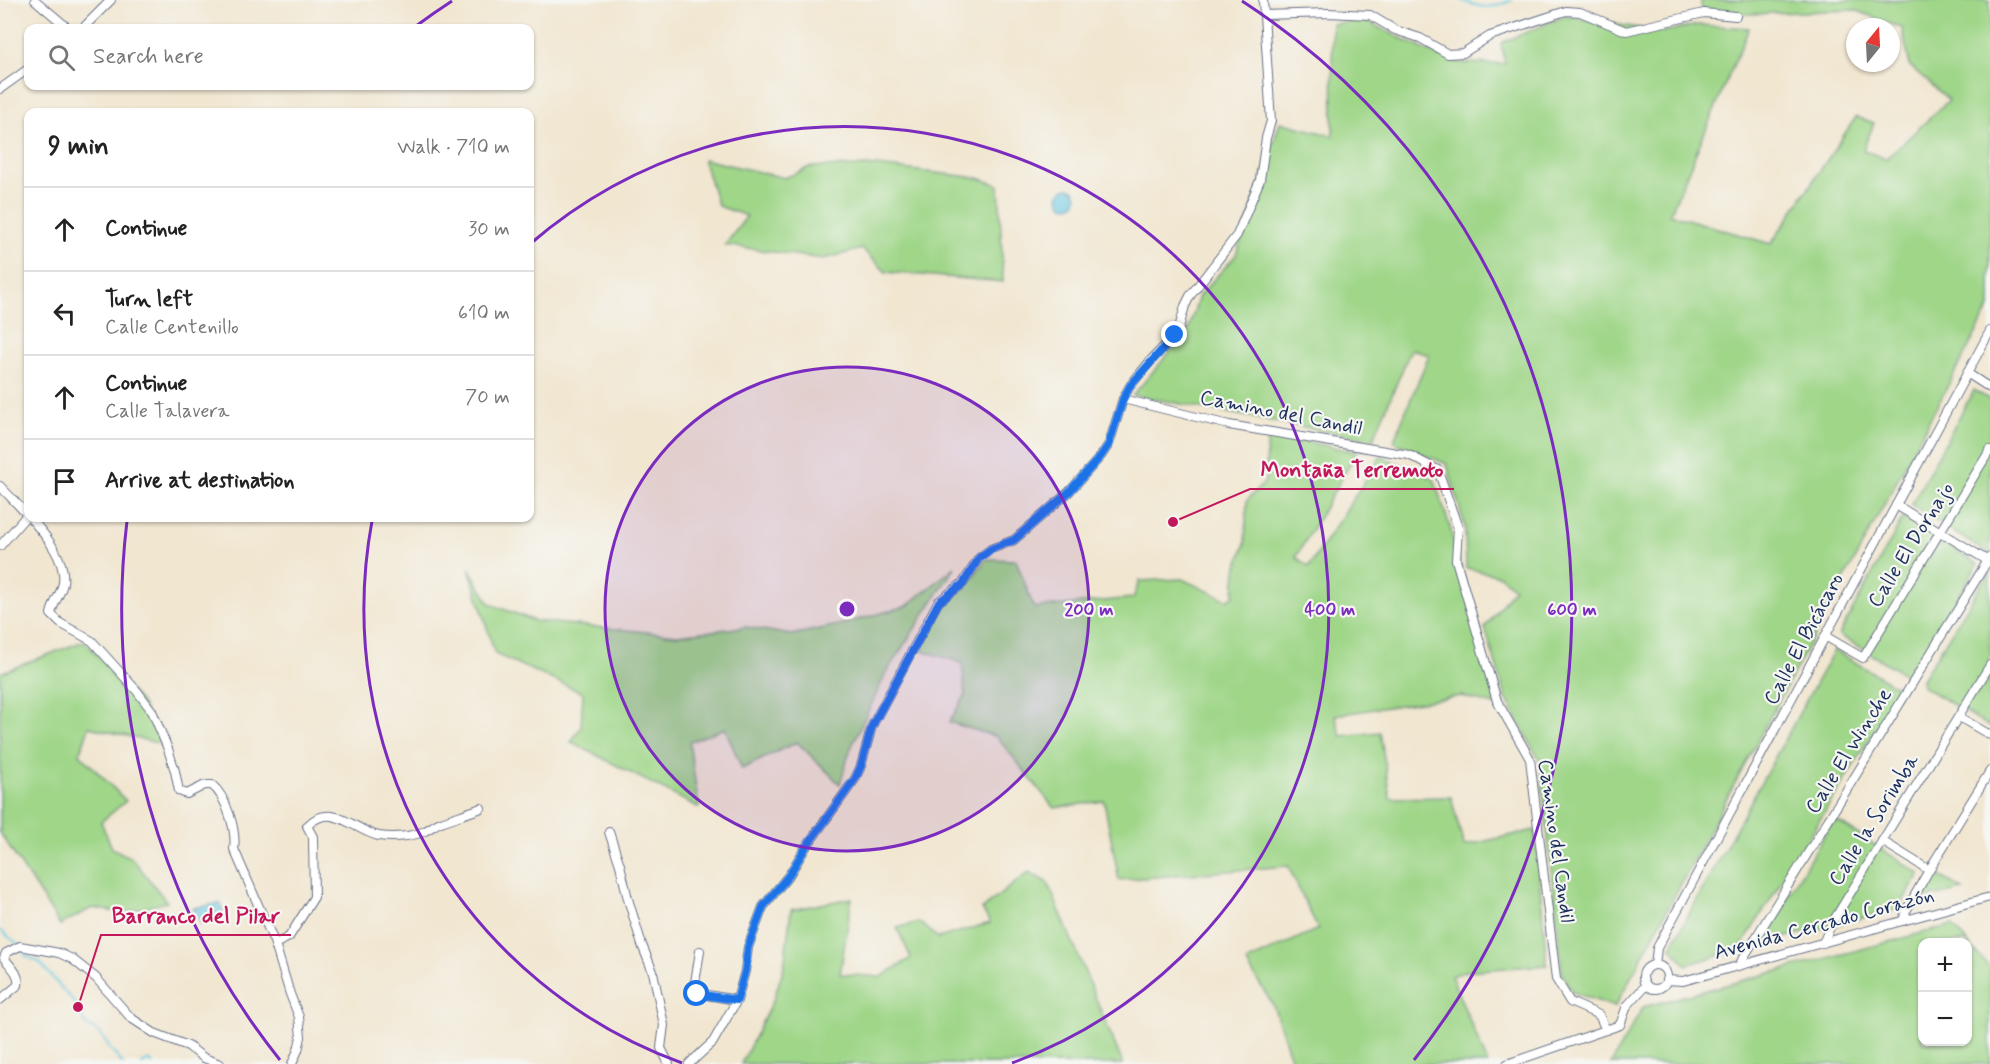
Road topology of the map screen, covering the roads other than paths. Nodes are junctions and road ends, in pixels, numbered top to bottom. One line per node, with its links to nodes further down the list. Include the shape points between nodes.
1 (35, 0): 6 (street)
2 (111, 0): 7 (street)
3 (1263, 0): 4 (street)
4 (1264, 15): 5 (street, via 1370,15 1448,54 1462,53 1490,36 1566,11 1580,12 1626,31 1704,13); 13 (street, via 1271,121 1260,180 1237,235 1190,296 1175,335)
5 (1736, 16)
6 (63, 24)
7 (86, 24)
8 (24, 72): 9 (street)
9 (0, 89)
10 (1990, 331): 11 (street, Calle El Bicácaro)
11 (1967, 373): 12 (street); 16 (street, Calle El Bicácaro)
12 (1990, 388)
13 (1123, 399): 42 (street, via 1109,444 1069,492 1014,540 979,558 963,584 939,602 872,726 855,779 763,907 748,947); 43 (street, Camino del Candil, via 1229,425 1409,455 1437,470 1458,528 1456,560 1497,701 1530,759 1556,979 1570,1002 1599,1015)
14 (1990, 450): 20 (street, Calle El Dornajo)
15 (0, 486): 17 (street)
16 (1896, 505): 20 (street); 23 (street, Calle El Bicácaro)
17 (24, 512)
18 (24, 518): 21 (street)
19 (32, 522): 35 (street, via 56,552 63,574 51,614 92,641 152,711 168,749 178,791 187,794 209,784 216,788 230,816 234,849)
20 (1940, 532): 22 (street); 23 (street, Calle El Dornajo, via 1863,658)
21 (0, 546)
22 (1989, 560): 38 (street, Calle El Winche)
23 (1825, 636): 37 (street, Calle El Bicácaro, via 1657,948)
24 (1990, 665): 25 (street, Calle la Sorimba)
25 (1959, 717): 26 (street); 30 (street, Calle la Sorimba)
26 (1990, 735)
27 (1990, 771): 31 (street)
28 (481, 808): 35 (street, via 400,837 372,834 339,817 315,819 307,826 313,837 314,897 289,937)
29 (609, 832): 47 (street, via 653,972 664,1025 661,1048)
30 (1882, 841): 31 (street); 34 (street, Calle la Sorimba)
31 (1929, 870): 33 (street)
32 (1990, 897): 33 (street, Avenida Cercado Corazón)
33 (1903, 921): 34 (street, Avenida Cercado Corazón)
34 (1823, 943): 38 (street, Avenida Cercado Corazón)
35 (275, 944): 46 (street, via 301,1026)
36 (700, 951): 42 (street, via 695,993)
37 (1655, 965): 39 (street, via 1666,973); 40 (street, via 1643,974)
38 (1739, 965): 39 (street, Avenida Cercado Corazón, via 1683,981)
39 (1666, 980): 40 (street, via 1659,988)
40 (1646, 985): 43 (street, via 1627,1005 1620,1025)
41 (0, 1000): 45 (street, via 19,982 4,958 6,953 20,946 59,953 96,978 131,1018 154,1034 189,1046)
42 (737, 1000): 48 (street, via 713,1042)
43 (1606, 1030): 44 (street)
44 (1537, 1054): 49 (street); 50 (street)
45 (220, 1064)
46 (292, 1064)
47 (669, 1064)
48 (689, 1064)
49 (1508, 1064)
50 (1541, 1064)

